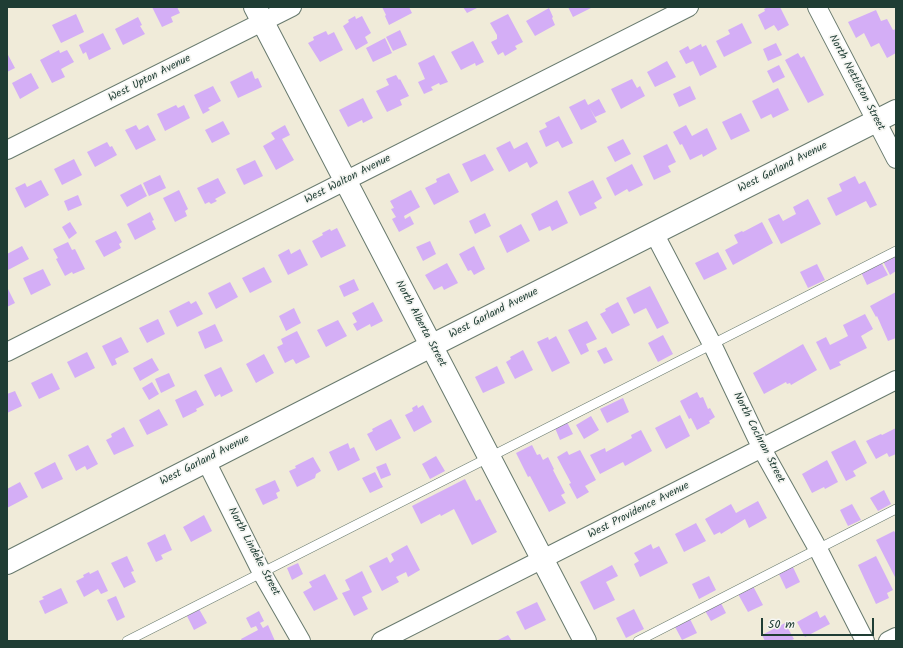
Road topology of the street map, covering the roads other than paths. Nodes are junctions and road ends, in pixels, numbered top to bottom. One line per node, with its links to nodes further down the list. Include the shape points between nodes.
1 (292, 7): 4 (street, West Upton Avenue)
2 (689, 7): 9 (street, West Walton Avenue)
3 (817, 7): 6 (street, North Nettleton Street)
4 (259, 15): 7 (street, West Upton Avenue); 9 (street, North Alberta Street)
5 (896, 111): 6 (street, West Garland Avenue)
6 (876, 121): 8 (street, North Nettleton Street); 10 (street, West Garland Avenue)
7 (7, 150)
8 (896, 159)
9 (345, 181): 13 (street, North Alberta Street); 14 (street, West Walton Avenue)
10 (654, 234): 12 (street, North Cochran Street); 13 (street, West Garland Avenue)
11 (896, 251): 12 (lane)
12 (712, 344): 16 (street, North Cochran Street); 17 (lane)
13 (431, 346): 17 (street, North Alberta Street); 18 (street, West Garland Avenue)
14 (7, 352)
15 (896, 380): 16 (street, West Providence Avenue)
16 (762, 449): 20 (street, North Cochran Street); 21 (street, West Providence Avenue)
17 (490, 458): 21 (street, North Alberta Street); 23 (lane)
18 (206, 461): 22 (street, West Garland Avenue); 23 (street, North Lindeke Street)
19 (896, 509): 20 (lane)
20 (818, 549): 29 (lane); 30 (street, North Cochran Street)
21 (542, 559): 27 (street, West Providence Avenue); 28 (street, North Alberta Street)
22 (7, 563)
23 (262, 573): 25 (lane); 26 (street, North Lindeke Street)
24 (896, 637): 31 (street)
25 (128, 641)
26 (301, 641)
27 (381, 641)
28 (585, 641)
29 (638, 641)
30 (865, 641)
31 (888, 641)

